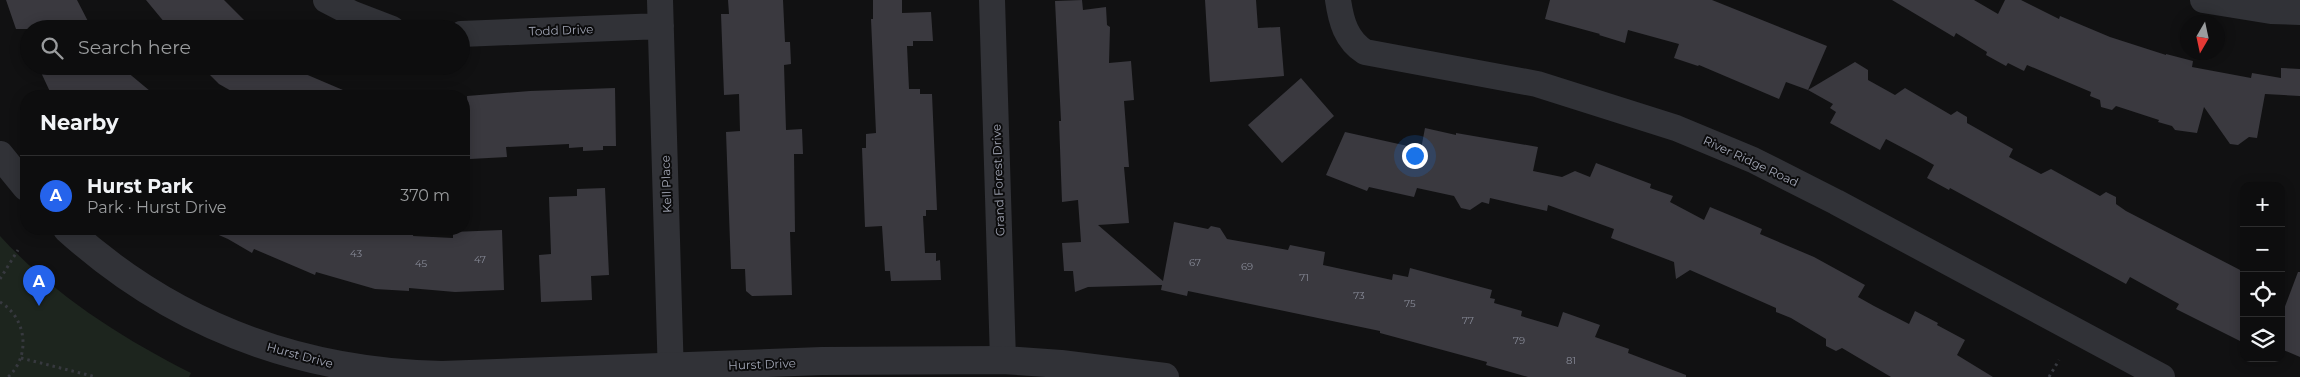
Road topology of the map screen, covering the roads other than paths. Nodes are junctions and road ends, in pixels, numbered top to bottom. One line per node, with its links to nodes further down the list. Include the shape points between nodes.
1 (326, 0): 7 (street)
2 (660, 0): 8 (street, Kell Place)
3 (992, 0): 13 (street, Grand Forest Drive)
4 (1338, 0): 16 (street, River Ridge Road, via 1347,34 1354,45 1365,52 1537,84 1676,128 1753,160 1836,202)
5 (2203, 0): 6 (street, via 2271,12)
6 (2300, 12)
7 (369, 20)
8 (661, 26): 9 (street, Todd Drive); 14 (street, Kell Place)
9 (470, 34)
10 (0, 155): 11 (street)
11 (20, 180)
12 (74, 235): 14 (street, Hurst Drive, via 117,271 184,312 266,347 306,359 394,374)
13 (1003, 360): 14 (street, Hurst Drive, via 822,361); 15 (street, Hurst Drive)
14 (671, 372)
15 (1165, 377)
16 (2162, 377)

